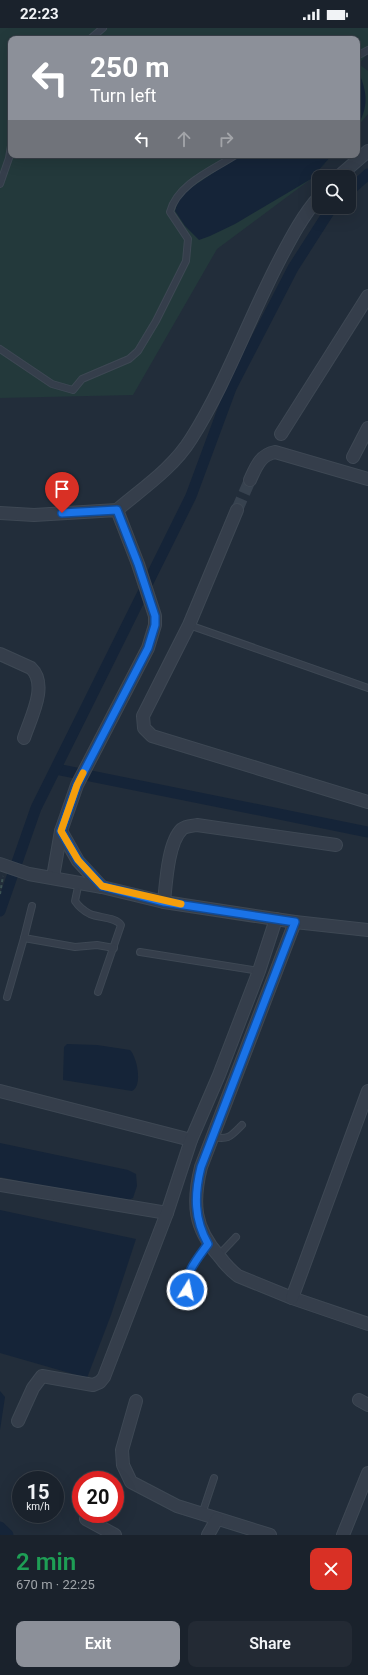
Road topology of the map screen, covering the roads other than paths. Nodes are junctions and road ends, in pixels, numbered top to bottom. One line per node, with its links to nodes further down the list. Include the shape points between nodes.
1 (103, 28): 2 (lane)
2 (94, 36)
3 (368, 151): 7 (street)
4 (9, 158): 9 (lane)
5 (231, 158): 13 (lane, via 190,185 173,202 170,212 188,239 186,261 156,321 138,351 129,359 82,379 73,390 52,384)
6 (360, 158): 8 (street)
7 (360, 158)
8 (346, 170)
9 (0, 184)
10 (312, 207): 19 (street, via 274,271 190,440 172,463)
11 (368, 296): 12 (street)
12 (364, 311): 15 (street)
13 (0, 349)
14 (368, 428): 16 (street)
15 (281, 434)
16 (353, 457)
17 (250, 480): 18 (street, via 261,458 275,452)
18 (368, 480)
19 (117, 510): 21 (street, via 34,515); 27 (street, via 138,564 155,616 155,625 148,648 77,785)
20 (237, 510): 22 (street)
21 (0, 514)
22 (189, 625): 24 (lane); 26 (street, via 143,716 147,732 152,736)
23 (0, 654): 25 (street, via 35,671 39,687 38,697)
24 (368, 688)
25 (24, 738)
26 (368, 802)
27 (61, 831): 30 (street); 32 (street, via 78,860)
28 (336, 845): 33 (street, via 197,824 186,827 177,835 170,858)
29 (2, 865): 30 (street, via 29,874)
30 (53, 878): 31 (street)
31 (79, 882): 32 (street); 39 (lane, via 75,901 78,905 92,915 116,921 121,925)
32 (102, 886): 33 (street)
33 (164, 902): 35 (street)
34 (32, 906): 38 (lane)
35 (276, 919): 36 (street); 41 (street)
36 (295, 922): 37 (street); 47 (street)
37 (368, 930)
38 (24, 938): 39 (lane, via 75,947 97,945); 43 (lane)
39 (114, 948): 42 (lane)
40 (140, 952): 41 (lane)
41 (259, 971): 48 (street)
42 (98, 992)
43 (7, 997)
44 (0, 1091): 48 (street)
45 (368, 1091): 55 (street)
46 (242, 1125): 47 (lane, via 230,1137)
47 (212, 1137): 52 (street, via 196,1187 198,1220)
48 (191, 1140): 50 (street)
49 (0, 1185): 50 (street)
50 (167, 1213): 58 (street, via 100,1382 93,1385 42,1376 33,1388)
51 (236, 1237): 53 (lane)
52 (208, 1244): 53 (street); 54 (lane, via 195,1261 186,1281)
53 (218, 1256): 55 (street, via 238,1276)
54 (188, 1295)
55 (292, 1298): 56 (street)
56 (368, 1324)
57 (136, 1401): 61 (street, via 122,1450 123,1465 130,1482 170,1503)
58 (18, 1421)
59 (368, 1474): 67 (street)
60 (214, 1478): 61 (lane)
61 (202, 1514): 62 (street)
62 (216, 1519): 65 (street); 66 (street)
63 (93, 1523): 64 (street)
64 (115, 1535)
65 (208, 1535)
66 (270, 1535)
67 (343, 1535)

